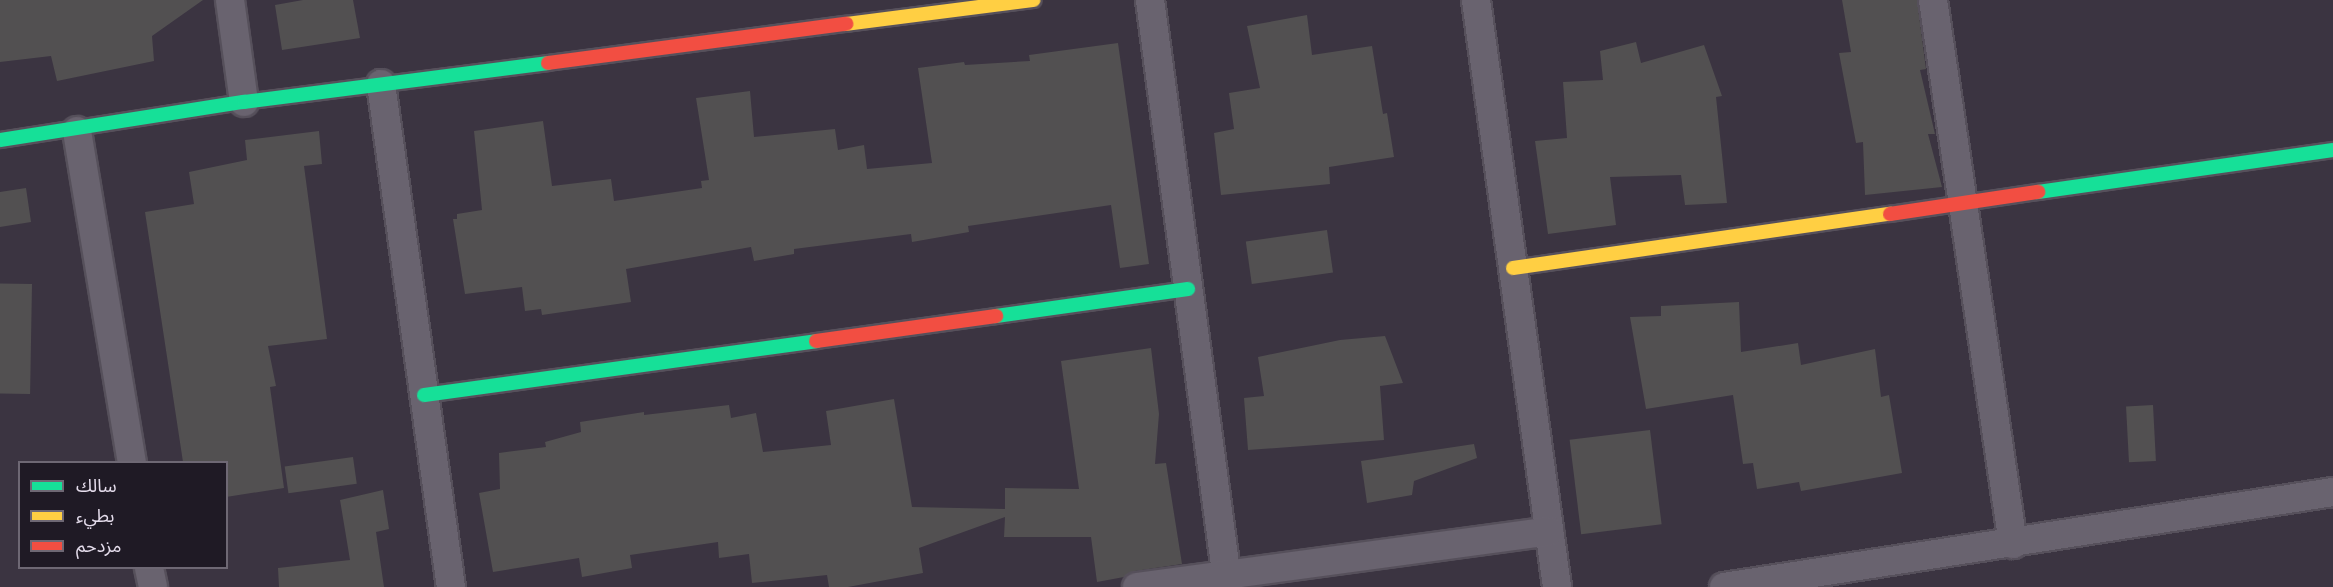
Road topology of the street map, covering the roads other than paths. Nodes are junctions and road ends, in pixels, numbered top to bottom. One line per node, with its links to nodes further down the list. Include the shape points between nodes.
1 (230, 0): 8 (street)
2 (1033, 0): 6 (street)
3 (1150, 0): 14 (street)
4 (1476, 0): 13 (street)
5 (1933, 0): 12 (street)
6 (871, 10): 7 (street)
7 (381, 84): 8 (street); 15 (street)
8 (244, 102): 9 (street)
9 (77, 131): 10 (street); 16 (street)
10 (0, 140)
11 (2333, 150): 12 (street)
12 (1963, 203): 13 (street); 19 (street)
13 (1513, 268): 18 (street)
14 (1188, 289): 15 (street); 21 (street)
15 (424, 395): 23 (street)
16 (132, 461)
17 (2333, 492): 19 (street)
18 (1549, 531): 21 (street); 25 (street)
19 (2013, 544): 26 (street)
20 (149, 569): 22 (street)
21 (1227, 581): 24 (street)
22 (153, 587)
23 (451, 587)
24 (1137, 587)
25 (1557, 587)
26 (1724, 587)

